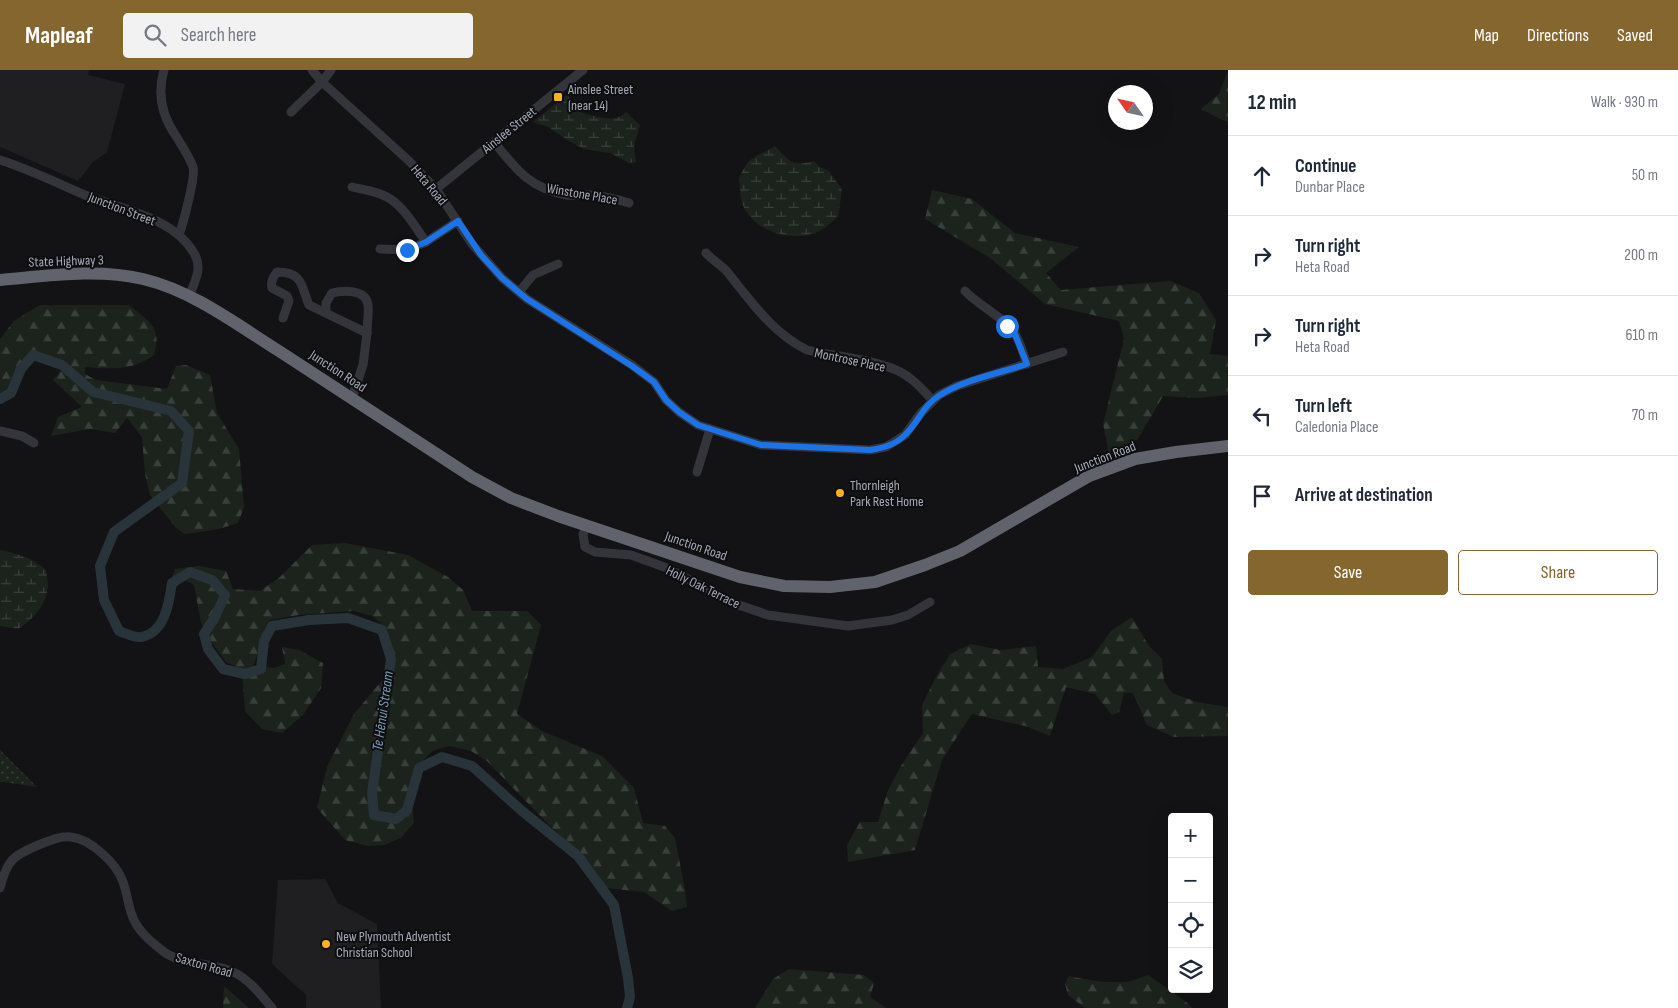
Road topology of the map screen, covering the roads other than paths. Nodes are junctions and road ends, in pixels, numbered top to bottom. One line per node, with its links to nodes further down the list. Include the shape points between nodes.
1 (164, 70): 13 (street, via 160,96 162,108 194,169)
2 (312, 70): 5 (street, Heta Road)
3 (331, 70): 5 (street)
4 (582, 70): 7 (street, Ainslee Street)
5 (322, 82): 6 (street); 10 (street, Heta Road)
6 (291, 112)
7 (494, 142): 10 (street, Ainslee Street); 11 (street, Winstone Place, via 518,171 542,188 570,195 611,197)
8 (0, 160): 13 (street, Junction Street, via 151,218)
9 (352, 187): 14 (street, via 387,197 399,206)
10 (436, 189): 12 (street, Heta Road)
11 (628, 204)
12 (458, 221): 14 (street); 20 (street, Heta Road, via 481,255)
13 (179, 235): 21 (street, Junction Street, via 195,253 199,270)
14 (426, 242): 15 (street, via 407,250)
15 (380, 249)
16 (706, 253): 28 (street, Montrose Place, via 728,272 782,335 797,345 893,369 910,377)
17 (558, 264): 20 (street, via 533,275)
18 (0, 280): 21 (highway, State Highway 3, via 96,272 141,278)
19 (965, 291): 26 (street, via 1014,332)
20 (519, 292): 29 (street, Heta Road, via 632,366 654,382 679,412)
21 (189, 296): 27 (highway, Junction Road)
22 (326, 312): 23 (street, via 309,305 298,278 277,272 272,288 287,296 289,301); 24 (street); 24 (street, via 332,293 348,290 364,297 368,304)
23 (283, 318)
24 (367, 333): 27 (street, via 363,365)
25 (1063, 352): 26 (street, Heta Road)
26 (1027, 364): 28 (street, Heta Road, via 957,386)
27 (352, 398): 34 (highway, Junction Road, via 472,477 511,498)
28 (933, 401): 29 (street, Heta Road, via 905,435 886,447 870,450 761,445)
29 (710, 429): 33 (street)
30 (0, 431): 31 (street, via 22,436)
31 (34, 443)
32 (1228, 446): 34 (highway, Junction Road, via 1135,459 1089,476 960,551 875,582 830,587 784,586 740,577)
33 (698, 472)
34 (587, 525): 35 (street, Holly Oak Terrace, via 583,534 585,546 596,552 632,555 667,568 733,603 768,615 848,626 892,620)
35 (930, 602)
36 (0, 888): 37 (street, Saxton Road, via 8,863 22,852 62,837 82,840 118,870 133,918 150,940 170,955 235,972 250,983)
37 (272, 1008)

